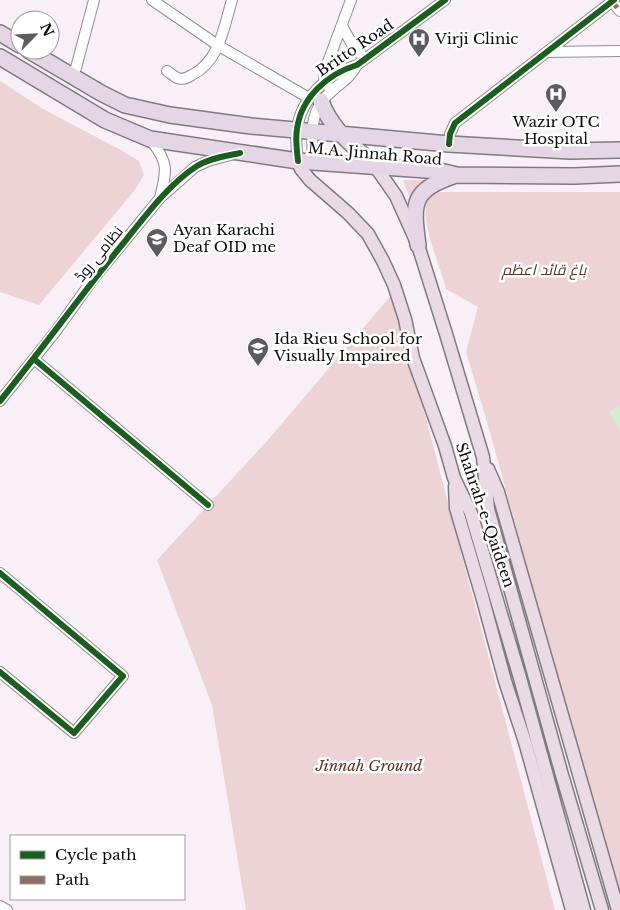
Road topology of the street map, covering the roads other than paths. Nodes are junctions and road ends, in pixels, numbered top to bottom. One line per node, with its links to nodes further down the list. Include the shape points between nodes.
1 (94, 0): 16 (street)
2 (152, 0): 9 (street)
3 (232, 0): 9 (street)
4 (350, 0): 8 (street)
5 (445, 0): 14 (street, Britto Road)
6 (612, 0): 7 (street); 11 (street)
7 (620, 11)
8 (342, 26): 14 (street); 17 (street, via 325,70)
9 (218, 46): 15 (street, via 207,64 195,74 184,79); 17 (street)
10 (620, 51): 11 (street)
11 (547, 52): 22 (street, via 455,123)
12 (0, 57): 21 (highway, M.A. Jinnah Road, via 104,120)
13 (46, 60): 16 (highway, M.A. Jinnah Road)
14 (361, 62): 17 (street, Britto Road, via 352,75)
15 (168, 71)
16 (72, 75): 18 (highway, M.A. Jinnah Road, via 125,105 140,109)
17 (322, 93): 18 (street, Britto Road, via 304,106); 19 (street, Britto Road); 20 (highway, via 328,119)
18 (296, 130): 19 (highway, M.A. Jinnah Road); 25 (street, Britto Road)
19 (312, 131): 20 (highway, M.A. Jinnah Road); 25 (street, Britto Road)
20 (340, 134): 22 (highway, M.A. Jinnah Road); 26 (highway)
21 (150, 139): 24 (highway, M.A. Jinnah Road); 29 (street, نظامی روڈ, via 161,154 166,172)
22 (449, 144): 23 (highway, M.A. Jinnah Road, via 570,151)
23 (620, 150)
24 (240, 153): 25 (highway, M.A. Jinnah Road); 29 (street, نظامی روڈ, via 201,164)
25 (305, 161): 26 (highway, M.A. Jinnah Road); 34 (main road, Shahrah-e-Qaideen, via 301,168 310,180 359,224 383,260 394,285 413,358)
26 (376, 166): 28 (highway, M.A. Jinnah Road); 30 (main road, Shahrah-e-Qaideen, via 396,196)
27 (620, 174): 28 (highway, M.A. Jinnah Road)
28 (457, 175): 30 (highway, via 431,184 421,194 415,213)
29 (160, 198): 31 (street, نظامی روڈ)
30 (418, 245): 33 (main road, Shahrah-e-Qaideen)
31 (34, 358): 32 (street, نظامی روڈ); 35 (street)
32 (0, 401)
33 (483, 457): 36 (main road, Shahrah-e-Qaideen); 45 (main road, via 498,492)
34 (454, 478): 37 (main road, Shahrah-e-Qaideen); 42 (main road, via 456,508)
35 (208, 505)
36 (488, 508): 37 (main road); 44 (main road, Shahrah-e-Qaideen)
37 (471, 513): 43 (main road, Shahrah-e-Qaideen)
38 (0, 573): 39 (street, via 123,676 74,733)
39 (0, 672)
40 (0, 906): 41 (street)
41 (7, 910)
42 (572, 910)
43 (584, 910)
44 (602, 910)
45 (618, 910)

